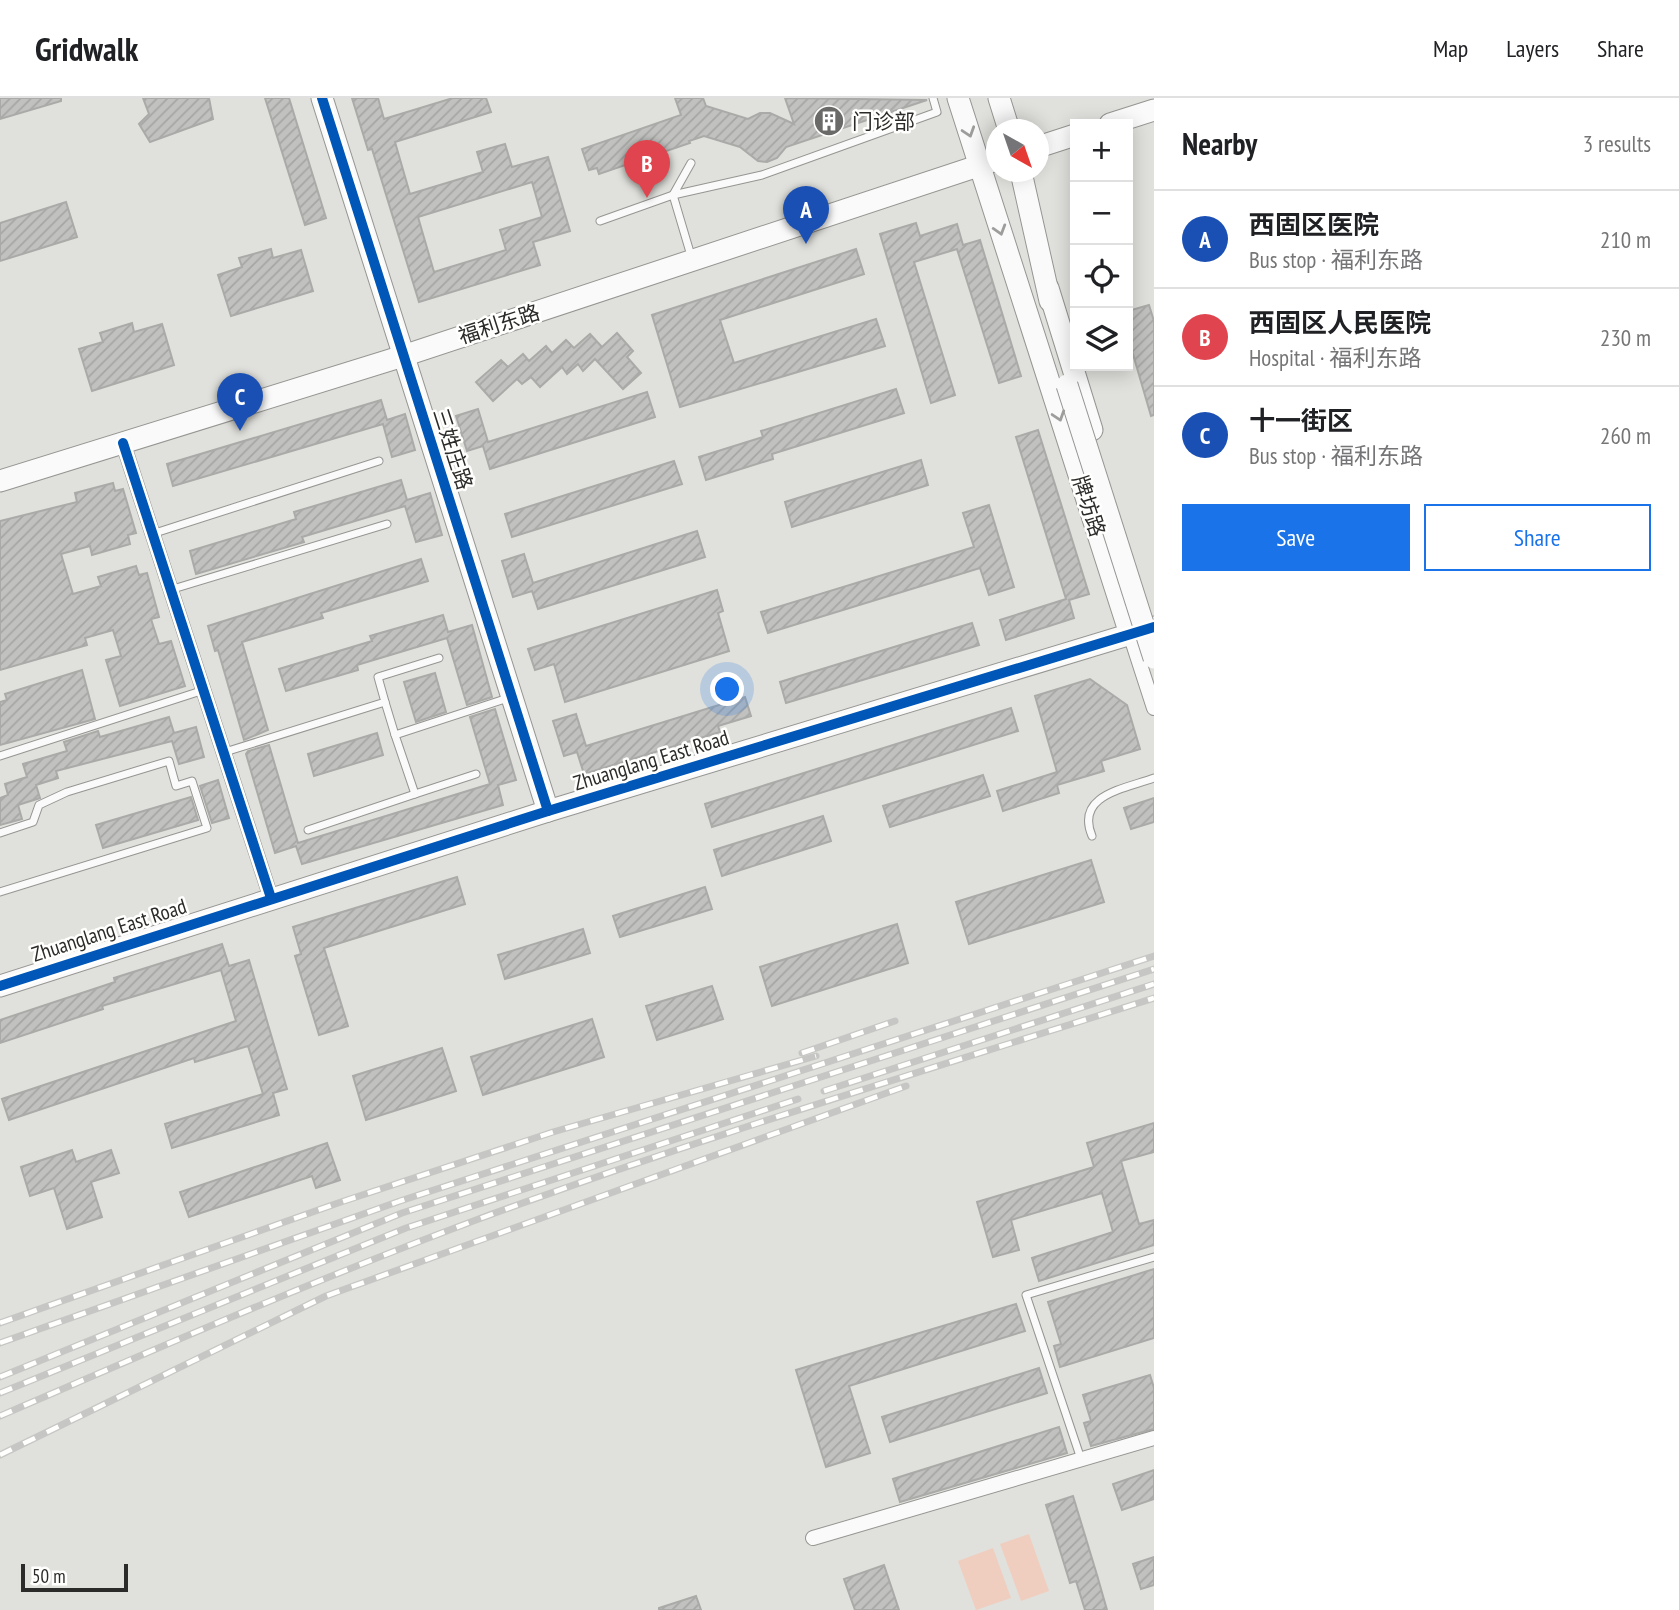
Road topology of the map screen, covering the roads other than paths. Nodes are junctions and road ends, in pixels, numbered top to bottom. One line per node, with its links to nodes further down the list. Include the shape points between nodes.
1 (323, 98): 20 (street, 三姓庄路)
2 (933, 98): 15 (lane, via 937,112 762,175)
3 (958, 98): 10 (street, 牌坊路, one-way to 10)
4 (999, 98): 6 (street)
5 (1154, 110): 7 (street)
6 (1006, 119)
7 (1126, 119)
8 (1070, 137): 9 (street)
9 (1049, 143)
10 (986, 159)
11 (691, 163): 15 (lane)
12 (986, 164): 17 (street, 福利东路)
13 (993, 182): 19 (street, 牌坊路, one-way to 19)
14 (1022, 182): 18 (street, 牌坊路)
15 (673, 195): 16 (lane); 17 (lane)
16 (600, 221)
17 (692, 260): 20 (street, 福利东路)
18 (1048, 288): 21 (street, 牌坊路); 28 (street, 牌坊路)
19 (1023, 305): 21 (street, 牌坊路); 28 (street, 牌坊路, one-way to 28)
20 (403, 356): 22 (street, 福利东路); 32 (street, 三姓庄路)
21 (1067, 385): 29 (street, 牌坊路, bridge)
22 (123, 443): 24 (street, 福利东路); 26 (street)
23 (379, 461): 26 (lane)
24 (0, 481)
25 (387, 524): 27 (lane)
26 (155, 533): 27 (street)
27 (173, 589): 31 (street)
28 (1147, 629): 29 (street); 34 (street, 牌坊路); 41 (street, Zhuanglang East Road)
29 (1154, 657)
30 (439, 658): 33 (lane, via 378,677)
31 (204, 689): 36 (street); 37 (lane)
32 (512, 697): 35 (lane); 41 (street, 三姓庄路)
33 (385, 702): 35 (lane); 36 (lane)
34 (1154, 708)
35 (396, 735): 40 (lane)
36 (225, 752): 46 (street)
37 (0, 756)
38 (476, 774): 40 (lane)
39 (1154, 778): 44 (lane, via 1099,798 1089,808 1087,825)
40 (415, 794): 42 (lane)
41 (548, 811): 46 (street, Zhuanglang East Road)
42 (308, 830)
43 (0, 833): 45 (lane, via 33,822 39,805 67,792 169,761 176,786 192,781 207,828)
44 (1092, 836)
45 (0, 892)
46 (271, 898): 47 (street, Zhuanglang East Road)
47 (0, 986)
48 (1154, 1257): 50 (lane, via 1026,1295)
49 (1154, 1438): 50 (street)
50 (1081, 1460): 51 (street)
51 (813, 1538)

